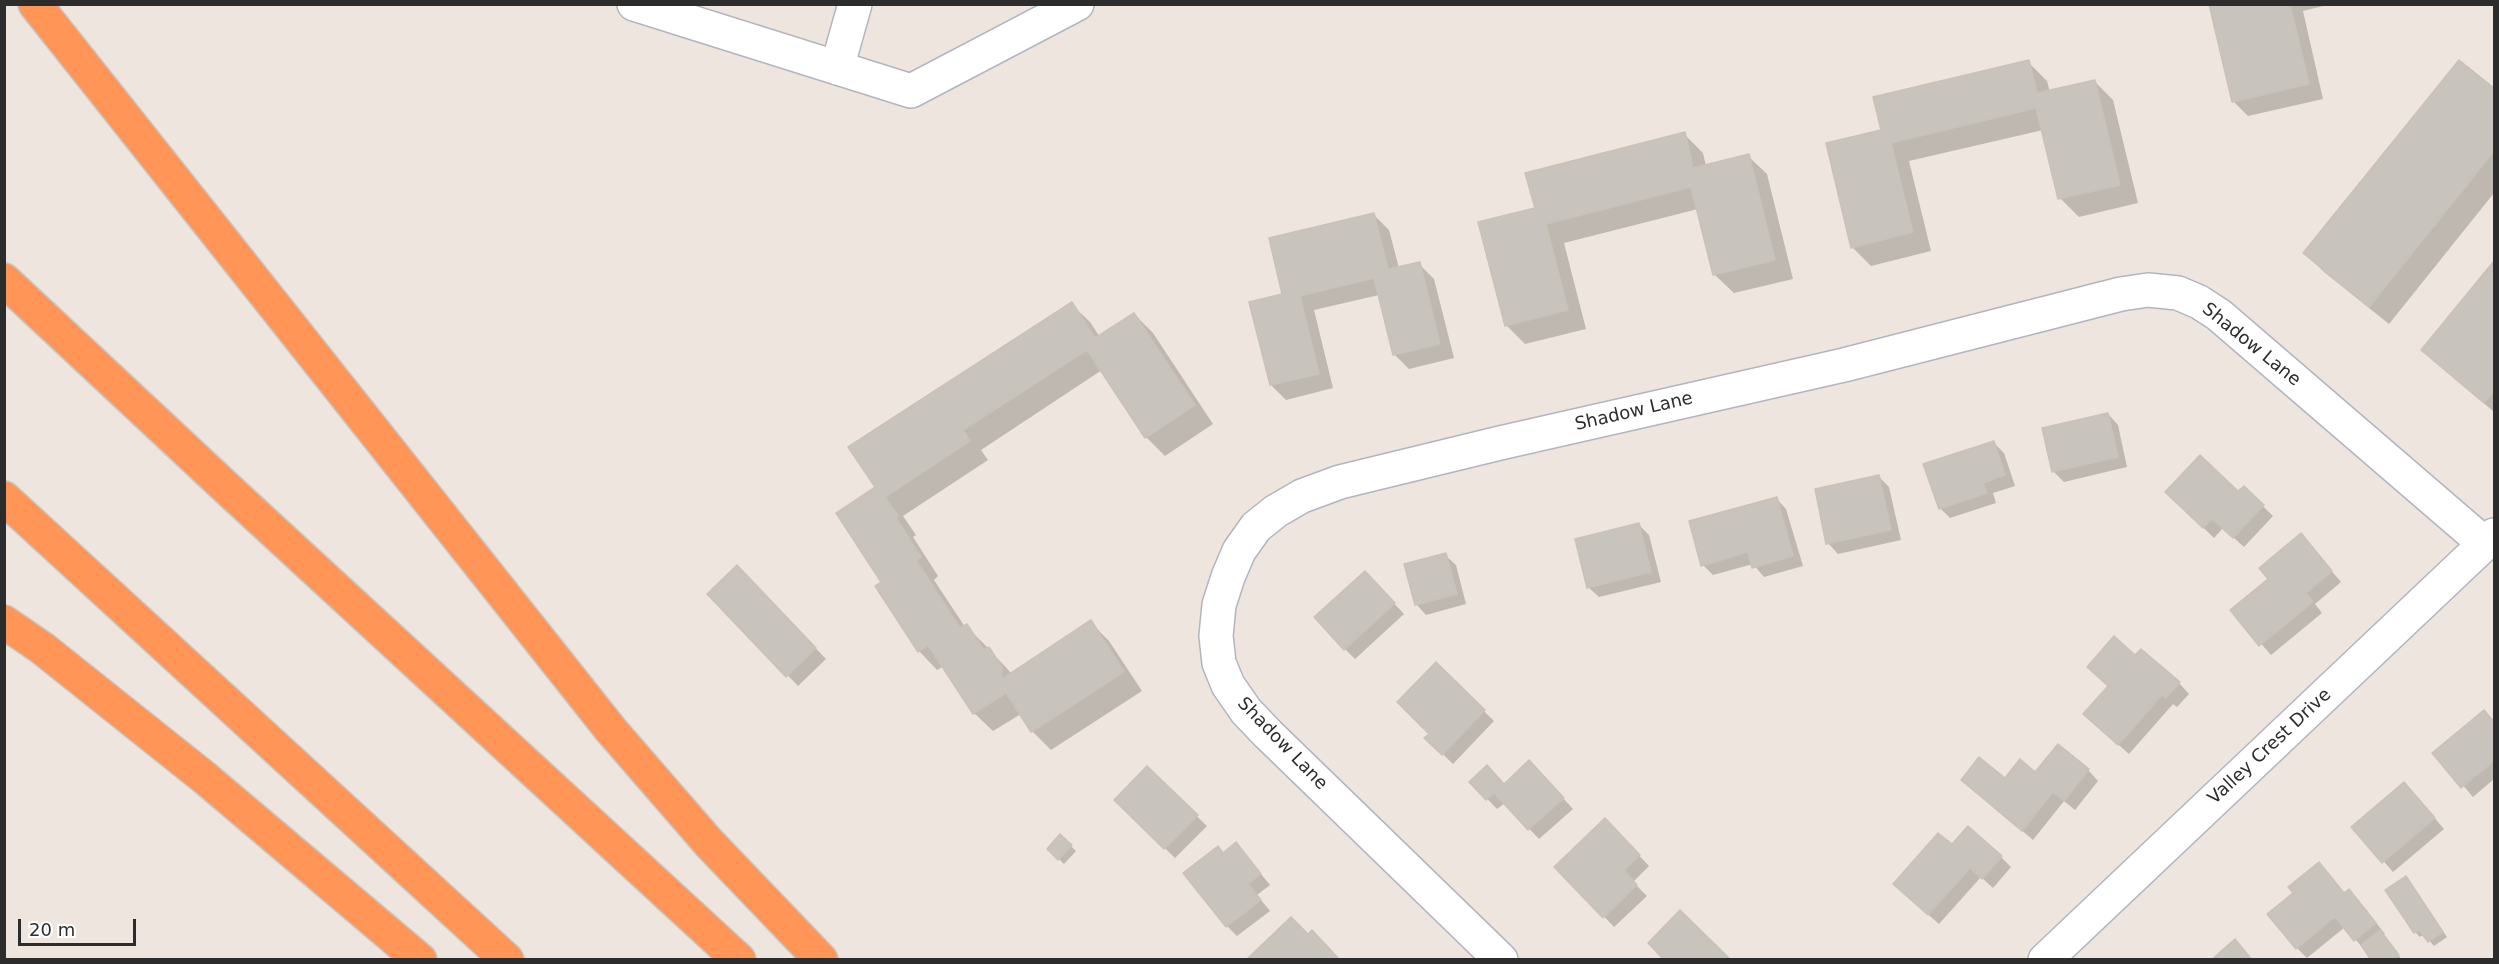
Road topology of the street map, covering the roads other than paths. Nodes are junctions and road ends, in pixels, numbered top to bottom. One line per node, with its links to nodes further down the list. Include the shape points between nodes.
1 (35, 4): 13 (highway, via 611,730 709,843)
2 (634, 4): 5 (street)
3 (855, 4): 5 (street)
4 (1077, 4): 5 (street, via 911,91)
5 (837, 68)
6 (4, 280): 12 (highway)
7 (4, 498): 11 (highway)
8 (2490, 539): 14 (street, Shadow Lane, via 2219,315 2178,293 2148,290 1340,482 1302,496 1256,527 1228,576 1219,605 1216,636 1219,663 1228,685 1268,734); 15 (street, Valley Crest Drive)
9 (4, 622): 10 (highway, via 205,778)
10 (420, 960)
11 (507, 960)
12 (739, 960)
13 (821, 960)
14 (1501, 960)
15 (2045, 960)

